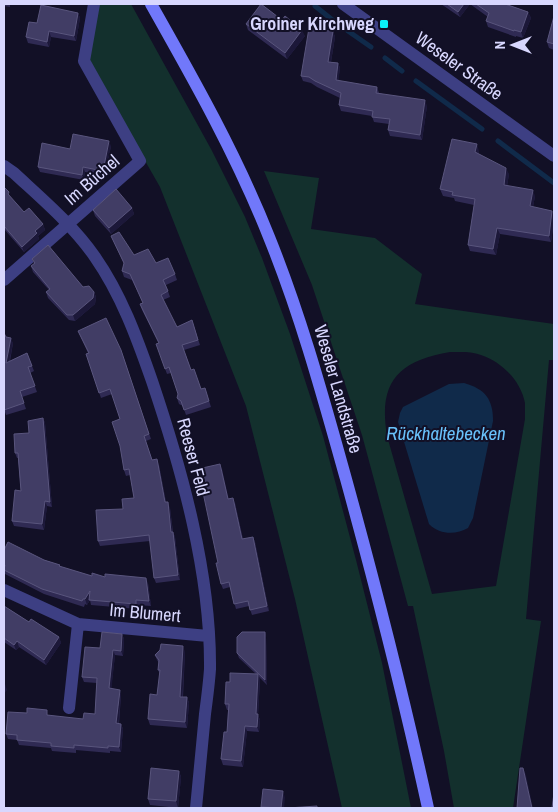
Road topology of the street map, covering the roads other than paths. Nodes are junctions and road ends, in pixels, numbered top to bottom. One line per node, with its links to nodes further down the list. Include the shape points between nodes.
1 (94, 4): 6 (street, Im Büchel, via 84,61 140,161)
2 (151, 4): 13 (main road, Weseler Landstraße, via 231,152 269,237 312,356 380,605)
3 (343, 4): 4 (street, Weseler Straße)
4 (554, 156)
5 (4, 166): 6 (street, Reeser Feld)
6 (68, 224): 7 (street, Im Büchel); 10 (street, Reeser Feld, via 95,257 120,300 164,415 194,529 204,586)
7 (4, 280)
8 (4, 590): 9 (street, Im Blumert)
9 (78, 624): 10 (street, Im Blumert); 11 (street)
10 (208, 636): 12 (street, Reeser Feld, via 210,670)
11 (68, 708)
12 (196, 808)
13 (428, 808)

